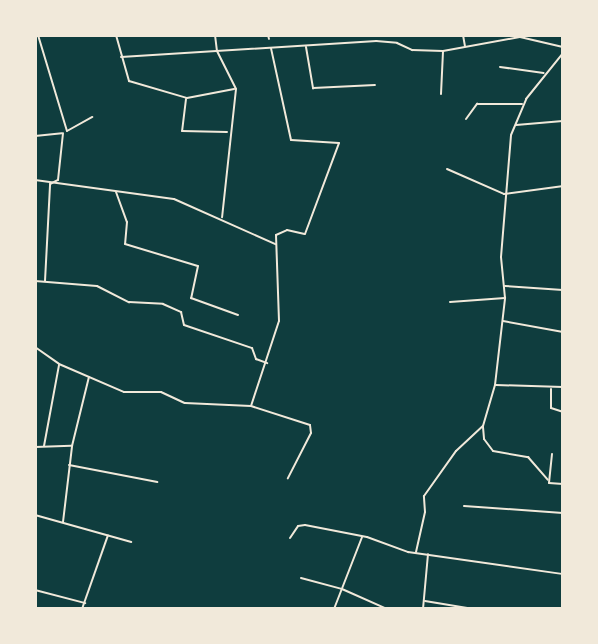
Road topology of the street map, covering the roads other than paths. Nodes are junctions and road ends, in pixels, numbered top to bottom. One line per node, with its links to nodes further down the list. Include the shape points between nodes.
1 (38, 35): 26 (street)
2 (116, 35): 14 (street)
3 (215, 35): 11 (street)
4 (268, 35): 6 (street)
5 (463, 35): 8 (street)
6 (269, 40)
7 (305, 46): 10 (street); 12 (street, via 376,41 412,50); 17 (street, via 313,88)
8 (466, 47): 9 (street, via 520,37); 12 (street)
9 (563, 47)
10 (271, 48): 11 (street); 36 (street, via 291,140 339,143 306,234 287,230 276,235)
11 (217, 51): 14 (street); 18 (street)
12 (443, 51): 19 (street)
13 (563, 53): 16 (street)
14 (121, 57): 20 (street, via 129,81)
15 (500, 67): 16 (street)
16 (545, 73): 21 (street)
17 (375, 85)
18 (236, 89): 20 (street); 27 (street)
19 (441, 94)
20 (187, 98): 27 (street, via 181,131)
21 (523, 104): 23 (street, via 477,104); 25 (street)
22 (92, 117): 26 (street)
23 (466, 119)
24 (563, 121): 25 (street)
25 (515, 125): 34 (street)
26 (65, 132): 28 (street); 31 (street, via 58,180)
27 (228, 132): 35 (street, via 228,188)
28 (35, 136)
29 (447, 169): 34 (street)
30 (35, 180): 31 (street)
31 (50, 184): 33 (street); 38 (street)
32 (563, 186): 34 (street)
33 (116, 191): 35 (street, via 174,199); 43 (street, via 127,222 125,244 198,266 191,298)
34 (504, 194): 39 (street)
35 (222, 218): 36 (street)
36 (276, 244): 47 (street, via 279,321)
37 (35, 281): 38 (street)
38 (45, 282): 47 (street, via 97,286 129,302 163,304 181,312 184,325 252,348 256,359)
39 (504, 285): 40 (street); 41 (street)
40 (563, 290)
41 (505, 298): 42 (street); 44 (street)
42 (450, 302)
43 (238, 315)
44 (502, 320): 45 (street); 50 (street)
45 (563, 331)
46 (35, 347): 48 (street)
47 (268, 363): 53 (street)
48 (59, 364): 49 (street); 56 (street)
49 (89, 376): 53 (street, via 124,392 161,392 185,403); 57 (street)
50 (495, 385): 52 (street); 55 (street)
51 (563, 387): 52 (street)
52 (551, 388): 54 (street, via 551,408)
53 (251, 406): 61 (street, via 310,425 312,433)
54 (563, 412)
55 (483, 426): 62 (street, via 488,447 528,457); 73 (street, via 456,452 424,496)
56 (44, 446): 57 (street); 58 (street)
57 (72, 446): 60 (street)
58 (35, 447)
59 (552, 454): 62 (street)
60 (69, 465): 63 (street); 68 (street)
61 (288, 478)
62 (548, 480): 64 (street)
63 (157, 482)
64 (563, 484)
65 (464, 506): 66 (street)
66 (563, 513)
67 (35, 516): 68 (street)
68 (63, 522): 69 (street)
69 (108, 534): 72 (street); 80 (street)
70 (363, 536): 71 (street, via 305,525 298,526); 73 (street); 77 (street)
71 (290, 538)
72 (131, 541)
73 (416, 552): 74 (street)
74 (428, 553): 75 (street); 79 (street)
75 (563, 574)
76 (301, 578): 77 (street)
77 (342, 589): 82 (street); 83 (street)
78 (35, 590): 80 (street)
79 (423, 600): 84 (street); 85 (street)
80 (85, 603): 81 (street)
81 (82, 609)
82 (334, 609)
83 (387, 609)
84 (423, 609)
85 (473, 609)

